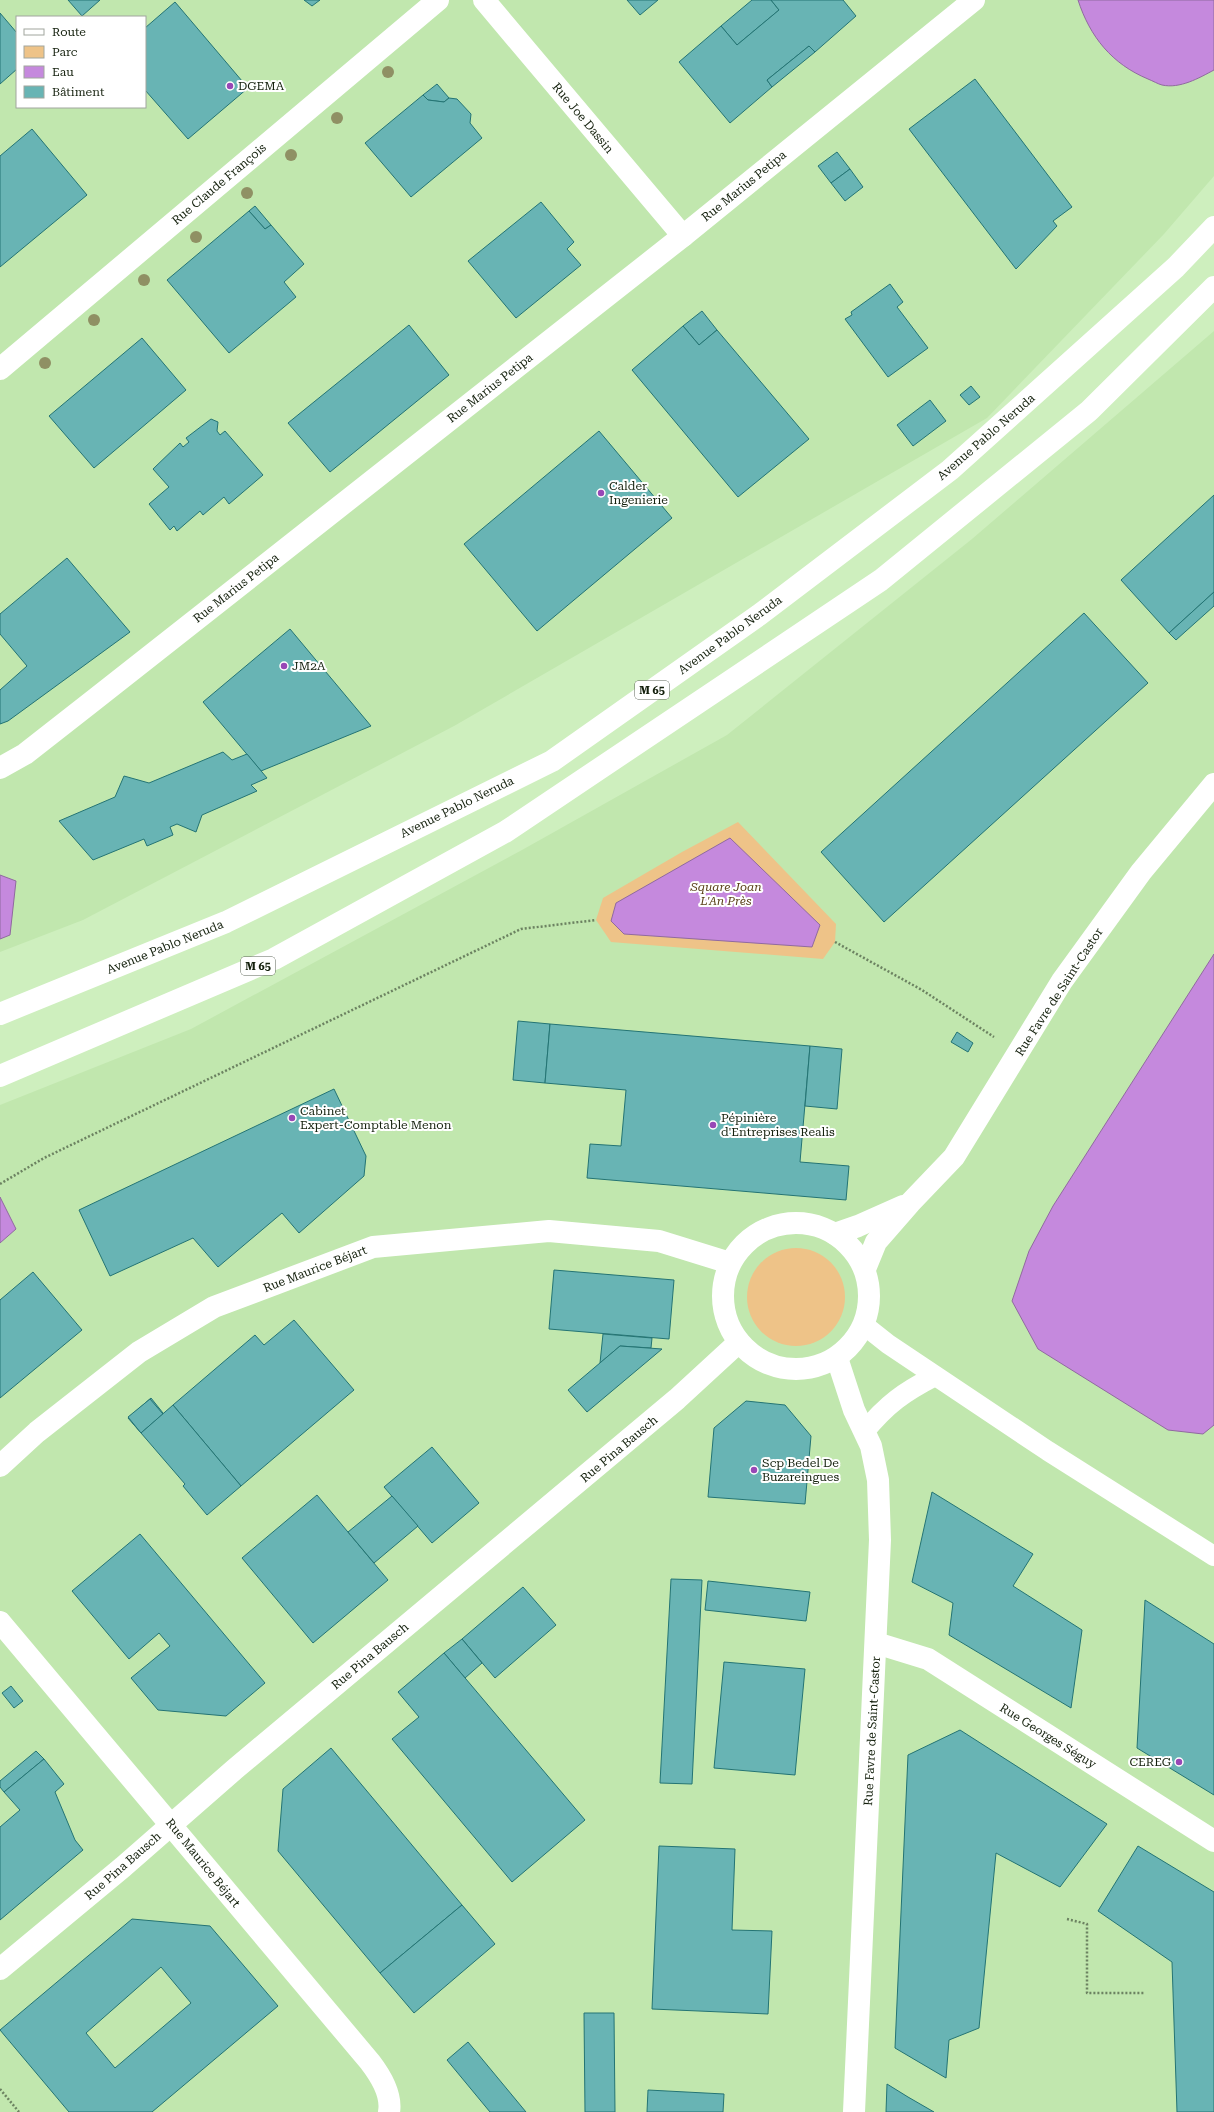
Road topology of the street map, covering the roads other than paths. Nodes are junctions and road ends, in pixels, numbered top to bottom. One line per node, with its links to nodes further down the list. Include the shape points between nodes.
1 (438, 0): 7 (street, Rue Claude François)
2 (484, 0): 5 (street, Rue Joe Dassin)
3 (974, 0): 5 (street, Rue Marius Petipa)
4 (1214, 227): 10 (street, Avenue Pablo Neruda / M 65, via 1176,267 950,470 759,615 552,761 226,922)
5 (682, 236): 8 (street, Rue Marius Petipa, via 30,750)
6 (1214, 287): 11 (street, M 65, via 1089,411 881,580 506,832 274,959)
7 (0, 369)
8 (0, 768)
9 (1214, 784): 12 (street, Rue Favre de Saint-Castor, via 1141,872 1062,981 954,1157)
10 (0, 1014)
11 (0, 1076)
12 (910, 1203): 13 (street, Rue Favre de Saint-Castor); 15 (street, Rue Favre de Saint-Castor, via 876,1242)
13 (835, 1234): 14 (street, via 820,1226 803,1222 770,1227 742,1246); 15 (street, via 846,1242)
14 (730, 1263): 17 (street, via 724,1283 723,1304 728,1324); 21 (street, Rue Maurice Béjart, via 659,1241 549,1231 373,1247 214,1307 139,1352 37,1432)
15 (865, 1269): 16 (street, via 869,1287 869,1306)
16 (864, 1325): 18 (street, via 853,1343); 19 (lane)
17 (739, 1342): 18 (street, via 755,1356 774,1366 796,1370 817,1367); 25 (street, Rue Pina Bausch, via 677,1399)
18 (837, 1358): 20 (street, Rue Favre de Saint-Castor)
19 (935, 1376): 20 (lane, via 913,1387 884,1408); 22 (lane)
20 (864, 1432): 24 (street, Rue Favre de Saint-Castor, via 878,1480 880,1540)
21 (0, 1466)
22 (1214, 1556)
23 (0, 1622): 25 (street, Rue Maurice Béjart)
24 (876, 1643): 26 (street, Rue Georges Séguy, via 928,1659); 29 (street, Rue Favre de Saint-Castor)
25 (171, 1824): 27 (street, Rue Pina Bausch); 28 (street, Rue Maurice Béjart, via 225,1892 370,2062 382,2078 390,2106)
26 (1214, 1841)
27 (0, 1969)
28 (389, 2112)
29 (854, 2112)

